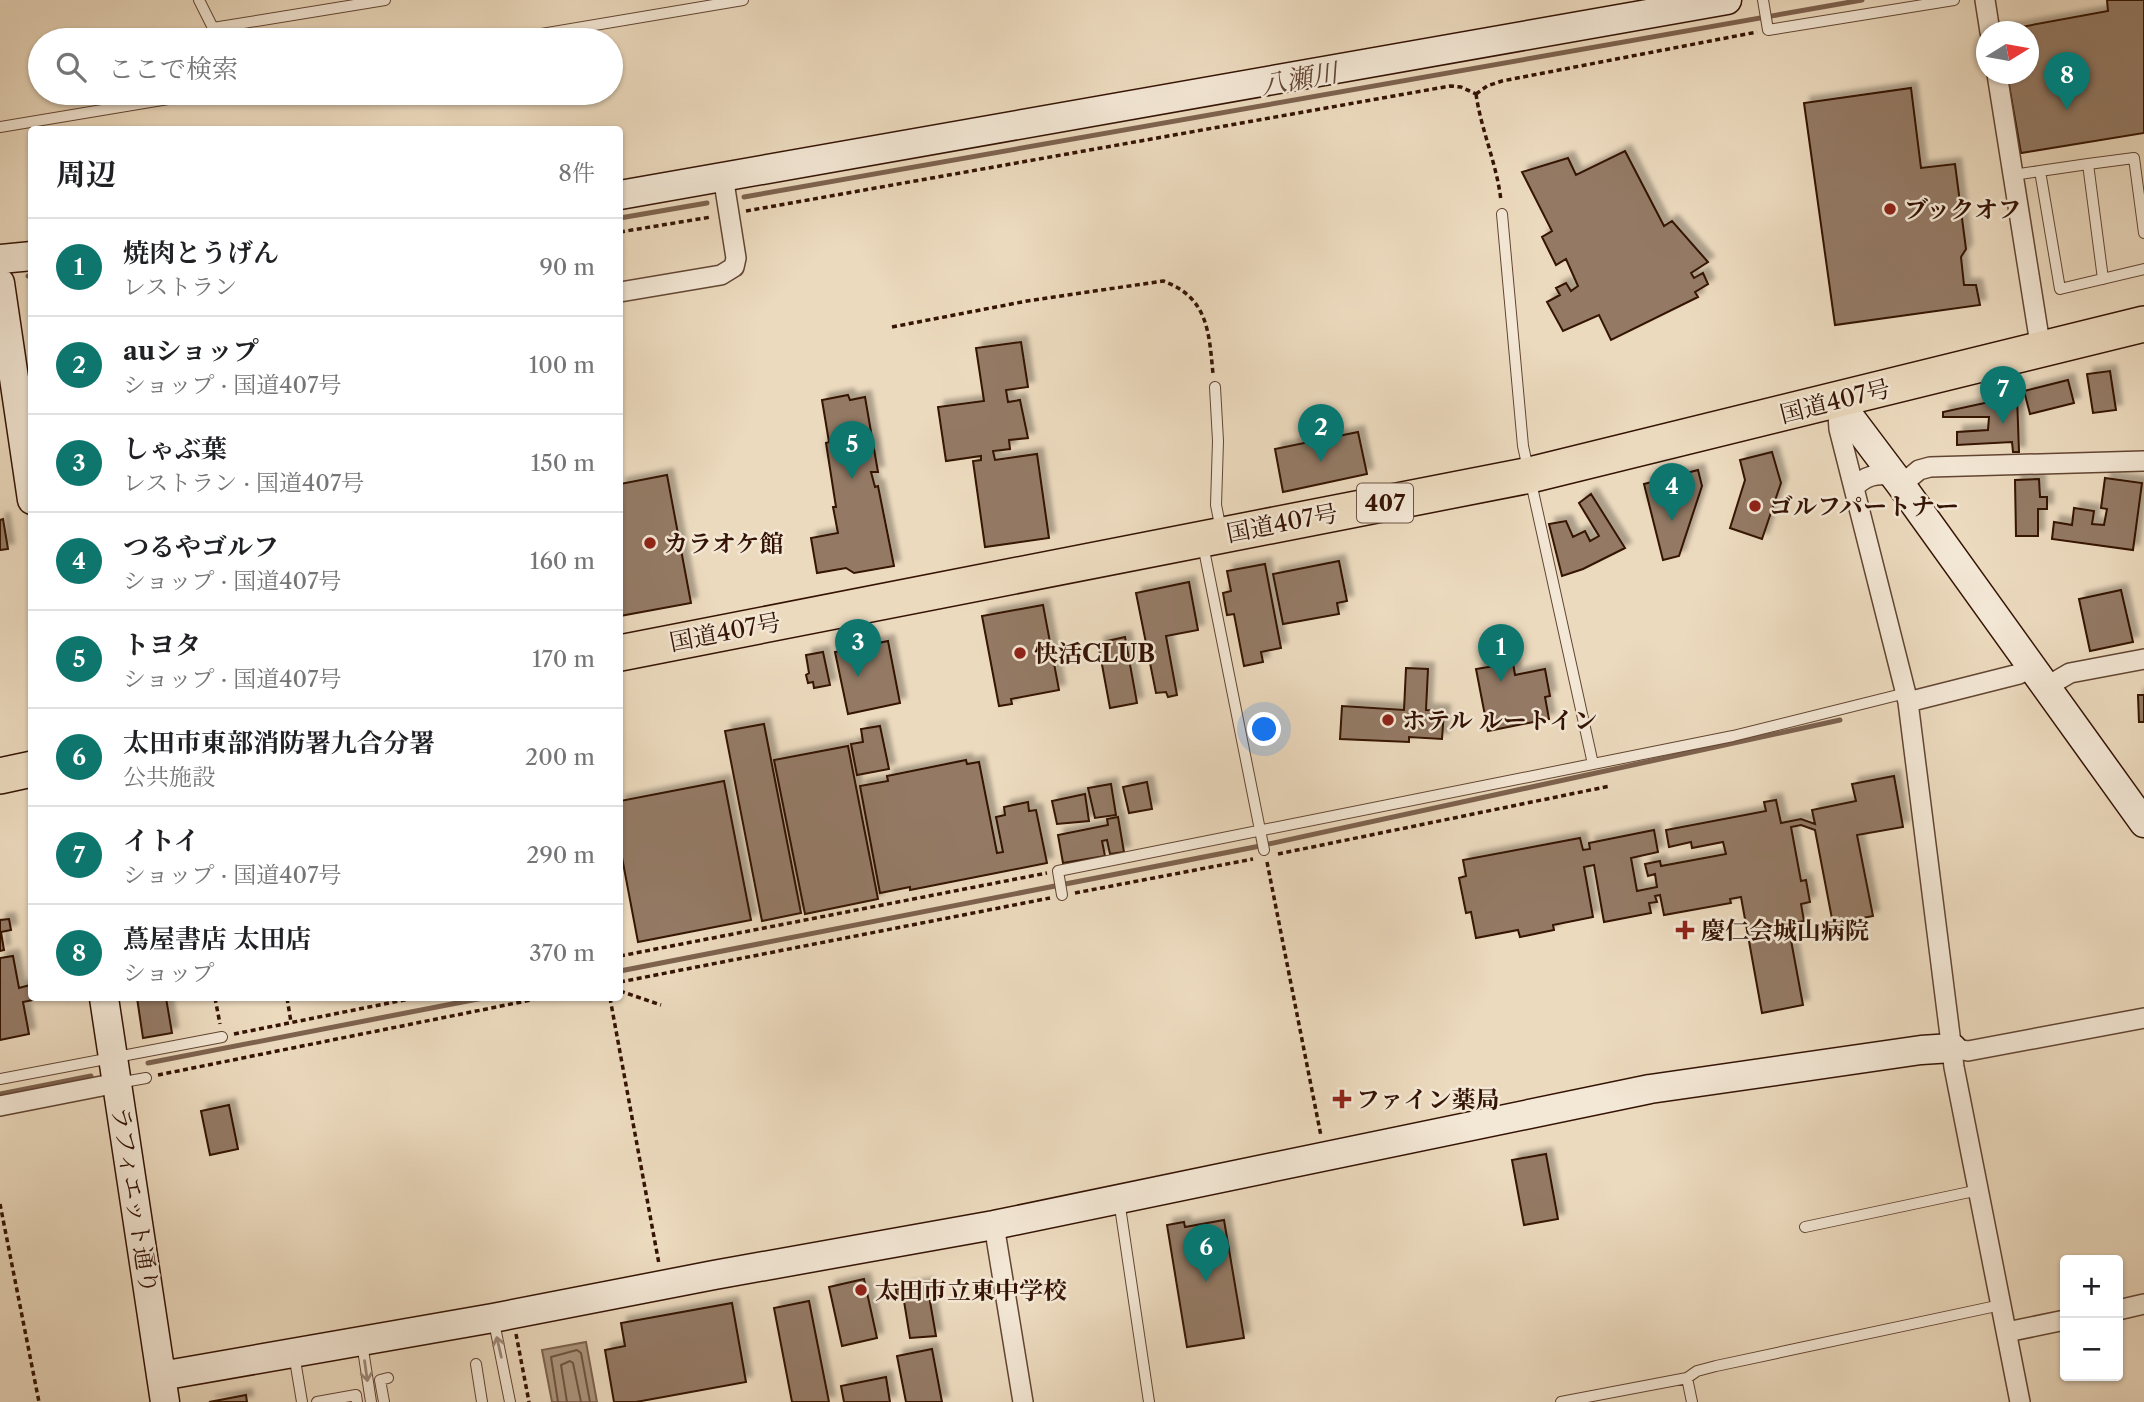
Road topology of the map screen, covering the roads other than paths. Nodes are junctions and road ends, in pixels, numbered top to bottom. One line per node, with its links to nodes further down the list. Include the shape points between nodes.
1 (199, 0): 2 (lane, via 213,28)
2 (385, 0)
3 (743, 0): 10 (lane)
4 (1727, 0): 8 (street)
5 (1954, 0): 7 (lane, via 1768,29)
6 (1985, 0): 9 (street)
7 (1764, 3)
8 (1679, 4): 18 (street)
9 (1988, 21)
10 (577, 28)
11 (1999, 84): 17 (street)
12 (132, 105): 13 (lane)
13 (0, 127)
14 (2139, 157): 15 (lane); 21 (lane)
15 (2088, 164): 16 (lane); 25 (lane)
16 (2040, 171): 17 (lane); 25 (lane, via 2060,289)
17 (2013, 175): 30 (street)
18 (723, 176): 19 (street); 27 (street, via 734,267 721,275)
19 (623, 194)
20 (1502, 214): 34 (lane, via 1523,446)
21 (2144, 233)
22 (28, 256): 23 (street)
23 (0, 259)
24 (2144, 269): 25 (lane)
25 (2103, 279)
26 (0, 283): 29 (street)
27 (623, 291)
28 (2144, 324): 30 (highway, 国道407号 / 407)
29 (4, 341): 35 (street)
30 (2041, 350): 32 (highway, 国道407号 / 407)
31 (1215, 387): 38 (lane, via 1218,441)
32 (1837, 400): 34 (highway, 国道407号 / 407); 36 (street); 37 (street, via 1839,429)
33 (2144, 461): 36 (street, via 1930,467)
34 (1530, 475): 38 (highway, 国道407号 / 407); 43 (lane)
35 (28, 477)
36 (1898, 480): 37 (street, via 1881,473 1864,478); 41 (street)
37 (1854, 488): 42 (street)
38 (1212, 536): 39 (highway, 国道407号 / 407); 47 (lane)
39 (623, 652)
40 (2144, 659): 41 (street)
41 (2039, 677): 42 (street, via 2019,674); 46 (street)
42 (1907, 698): 43 (lane); 53 (street)
43 (1593, 764): 47 (lane)
44 (28, 770): 45 (highway)
45 (0, 776)
46 (2144, 823)
47 (1262, 833): 48 (lane); 49 (lane, via 1058,873)
48 (1265, 853)
49 (1062, 893)
50 (104, 1001): 54 (street, ラフィエット通り)
51 (2144, 1018): 53 (street, via 1968,1051)
52 (222, 1037): 54 (lane)
53 (1952, 1048): 58 (street); 59 (street, via 1650,1089)
54 (115, 1070): 55 (lane); 56 (lane); 57 (street); 73 (street, ラフィエット通り)
55 (146, 1078)
56 (0, 1079)
57 (0, 1106)
58 (1979, 1190): 61 (lane); 62 (street)
59 (1119, 1200): 60 (street); 83 (lane)
60 (994, 1225): 66 (street, via 714,1275); 82 (street)
61 (1805, 1227)
62 (2002, 1304): 67 (street); 72 (lane, via 1716,1366)
63 (2143, 1307): 64 (street)
64 (2123, 1309)
65 (2060, 1321): 67 (street)
66 (504, 1323): 68 (street); 81 (lane, one-way to 66)
67 (2007, 1332): 86 (street)
68 (361, 1339): 69 (street); 78 (lane, one-way to 78)
69 (294, 1351): 73 (street); 75 (lane)
70 (476, 1364): 80 (lane)
71 (388, 1378): 79 (lane, via 380,1380)
72 (1688, 1378): 74 (lane); 85 (lane)
73 (163, 1389)
74 (1587, 1400): 84 (lane)
75 (302, 1402)
76 (317, 1402): 77 (lane, via 356,1395)
77 (357, 1402)
78 (371, 1402)
79 (384, 1402)
80 (482, 1402)
81 (510, 1402)
82 (1023, 1402)
83 (1149, 1402)
84 (1561, 1402)
85 (1692, 1402)
86 (2020, 1402)

